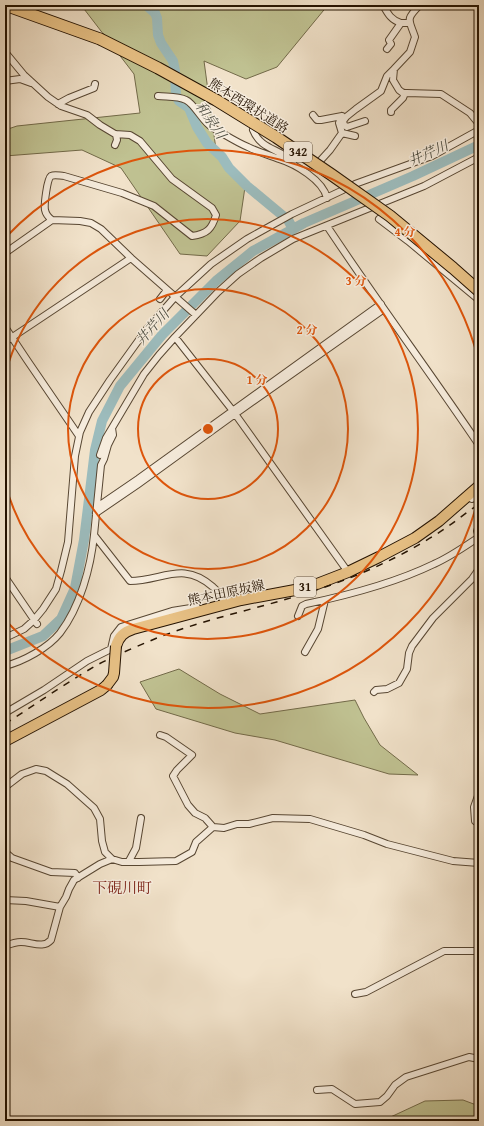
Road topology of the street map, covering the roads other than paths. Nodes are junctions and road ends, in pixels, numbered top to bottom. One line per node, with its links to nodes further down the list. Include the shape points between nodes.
1 (5, 5): 7 (highway)
2 (22, 5): 7 (highway, 熊本西環状道路 / 342)
3 (383, 5): 5 (street, via 389,17)
4 (420, 5): 6 (street, via 411,14)
5 (401, 23): 6 (street); 8 (street, via 389,40 391,44)
6 (409, 23): 10 (street, via 415,37 410,52)
7 (100, 39): 42 (highway, 熊本西環状道路 / 342, bridge, via 216,100 288,146 390,216)
8 (387, 49)
9 (5, 52): 12 (street)
10 (394, 69): 14 (street, via 393,80 399,90); 19 (street, via 387,76 381,91)
11 (5, 81): 12 (street, via 20,80)
12 (33, 83): 16 (street)
13 (96, 84): 16 (street, via 94,88)
14 (405, 93): 17 (street); 21 (street, via 442,94 470,113)
15 (158, 96): 30 (street, via 186,100 209,126 248,147)
16 (58, 104): 25 (street, via 87,115)
17 (391, 112)
18 (313, 115): 19 (street, via 317,120)
19 (344, 117): 20 (street, via 344,125 347,127); 24 (street, via 339,123)
20 (365, 120)
21 (479, 124)
22 (253, 130): 30 (street, via 261,143 285,156)
23 (479, 130): 33 (street, via 432,156)
24 (342, 133): 26 (street); 29 (street)
25 (116, 134): 27 (street); 37 (street, via 130,135 140,141 172,180 212,208 216,215 214,222 206,232 192,236 154,206 122,193 57,175 49,178 44,208)
26 (355, 136)
27 (115, 145)
28 (479, 157): 38 (street, via 424,186)
29 (320, 161)
30 (296, 166): 32 (street)
31 (314, 168): 32 (street)
32 (310, 176): 35 (street, via 321,185)
33 (355, 184)
34 (343, 190): 35 (street)
35 (327, 198): 43 (street, via 247,239 211,264)
36 (379, 219): 45 (street)
37 (52, 220): 39 (street); 40 (street, via 91,223 101,229)
38 (327, 226): 46 (street); 47 (street, via 293,239 261,258 238,274)
39 (5, 253)
40 (131, 258): 41 (street); 49 (street)
41 (168, 290): 43 (street); 44 (street)
42 (479, 291)
43 (175, 297): 47 (street); 54 (street, via 146,330 110,380 89,412)
44 (160, 299)
45 (479, 300)
46 (382, 306): 52 (street); 55 (street)
47 (196, 314): 50 (street)
48 (5, 326): 49 (street)
49 (12, 337): 51 (street); 54 (street)
50 (175, 337): 52 (street); 53 (street, via 144,374)
51 (5, 342)
52 (234, 412): 60 (street); 65 (street)
53 (112, 428): 56 (street); 60 (street, via 113,435 101,465)
54 (79, 436): 70 (street, via 68,542 56,589)
55 (479, 445)
56 (100, 455)
57 (479, 486): 59 (main road, 熊本田原坂線 / 31)
58 (479, 495): 59 (street, via 472,499)
59 (467, 497): 65 (main road, 熊本田原坂線 / 31, via 415,538)
60 (96, 510): 62 (street)
61 (479, 526): 63 (street)
62 (94, 535): 68 (street, via 130,581 173,573 194,575 214,588); 73 (street, via 79,599 60,633 33,654)
63 (479, 537): 67 (street, via 434,564 369,589)
64 (479, 569): 74 (street, via 412,646 407,669 399,683)
65 (348, 572): 68 (main road, 熊本田原坂線 / 31, via 295,590)
66 (5, 577): 70 (street)
67 (325, 600): 69 (street, via 302,606); 72 (street, via 318,629)
68 (224, 602): 75 (street, via 172,611 121,627 114,636 111,649 87,661); 77 (main road, 熊本田原坂線 / 31, bridge, via 126,631 120,635 116,646 114,673 107,685)
69 (298, 616)
70 (36, 622): 71 (street)
71 (5, 638)
72 (306, 652)
73 (5, 666)
74 (374, 692)
75 (5, 713)
76 (160, 735): 82 (street, via 192,754 173,776 188,805)
77 (5, 741)
78 (5, 787): 84 (street, via 22,774 36,769 46,771 59,779 94,808 100,819 105,852)
79 (479, 792): 81 (street, via 474,808 474,821)
80 (141, 818): 85 (street, via 136,848)
81 (479, 824)
82 (214, 827): 85 (street, via 196,842 192,852 176,861); 86 (street, via 224,828 273,818 310,819 409,850 453,861)
83 (5, 852): 87 (street, via 12,858 51,872 75,873)
84 (112, 859): 85 (street); 87 (street)
85 (129, 861)
86 (479, 863)
87 (78, 878): 89 (street, via 74,880)
88 (5, 900): 89 (street)
89 (60, 907): 90 (street, via 48,944 18,942)
90 (5, 946)
91 (479, 951): 92 (street, via 444,951 366,992)
92 (355, 994)
93 (479, 1059): 94 (street, via 469,1057 406,1077 380,1102 355,1104 332,1088)
94 (317, 1090)

